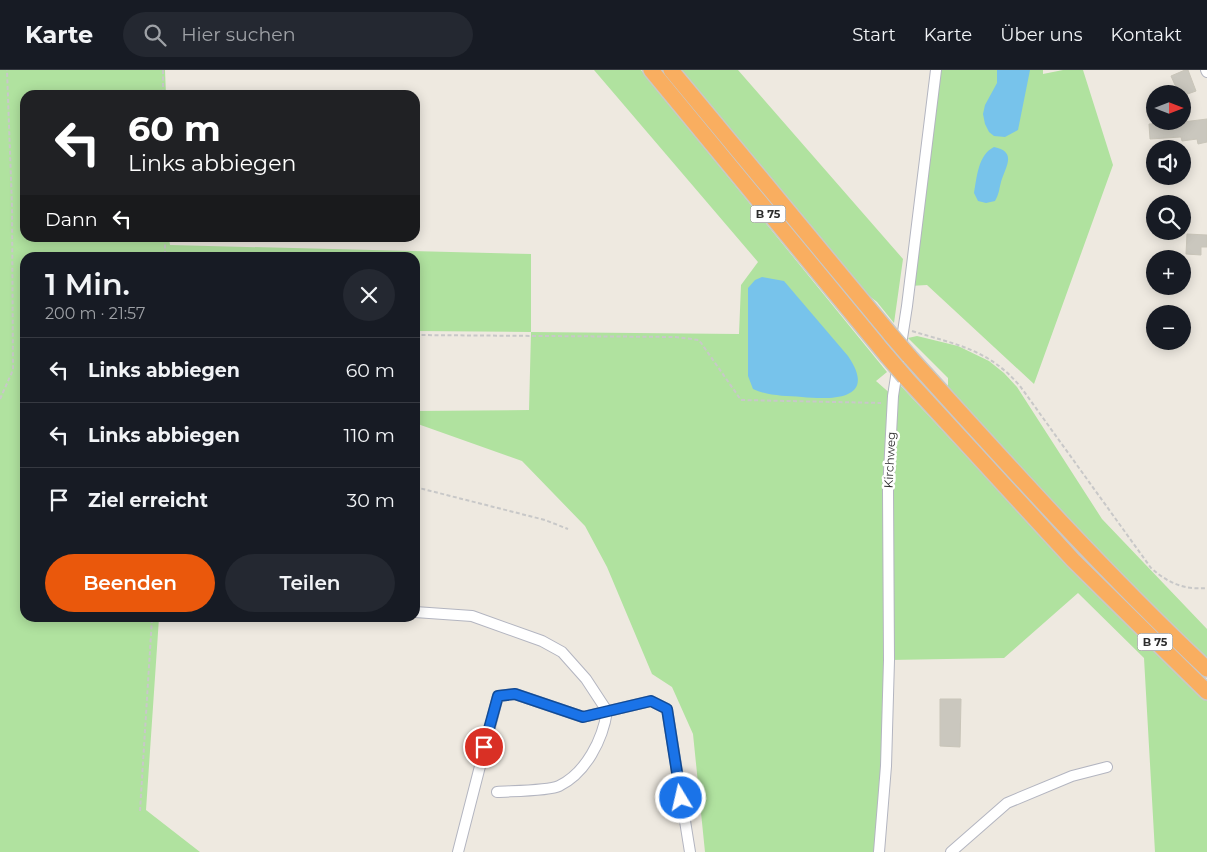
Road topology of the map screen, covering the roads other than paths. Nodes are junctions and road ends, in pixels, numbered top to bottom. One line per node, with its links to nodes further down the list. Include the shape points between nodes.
1 (651, 70): 7 (highway, B 75, bridge, via 905,377 1074,560)
2 (670, 70): 4 (highway, B 75)
3 (936, 70): 4 (street, Kirchweg)
4 (897, 332): 6 (highway, B 75, bridge, via 909,356 1089,553); 13 (street, Kirchweg, via 888,491 886,766)
5 (420, 612): 8 (street, via 472,616 542,641 562,652 586,679)
6 (1207, 669)
7 (1207, 692)
8 (607, 711): 10 (street, via 604,730 593,751 572,777 557,787); 11 (street, via 583,717 515,694 498,696); 12 (street, via 651,701 667,709)
9 (1107, 767): 14 (street, via 1072,776 1007,803)
10 (497, 792)
11 (458, 852)
12 (690, 852)
13 (879, 852)
14 (951, 852)

